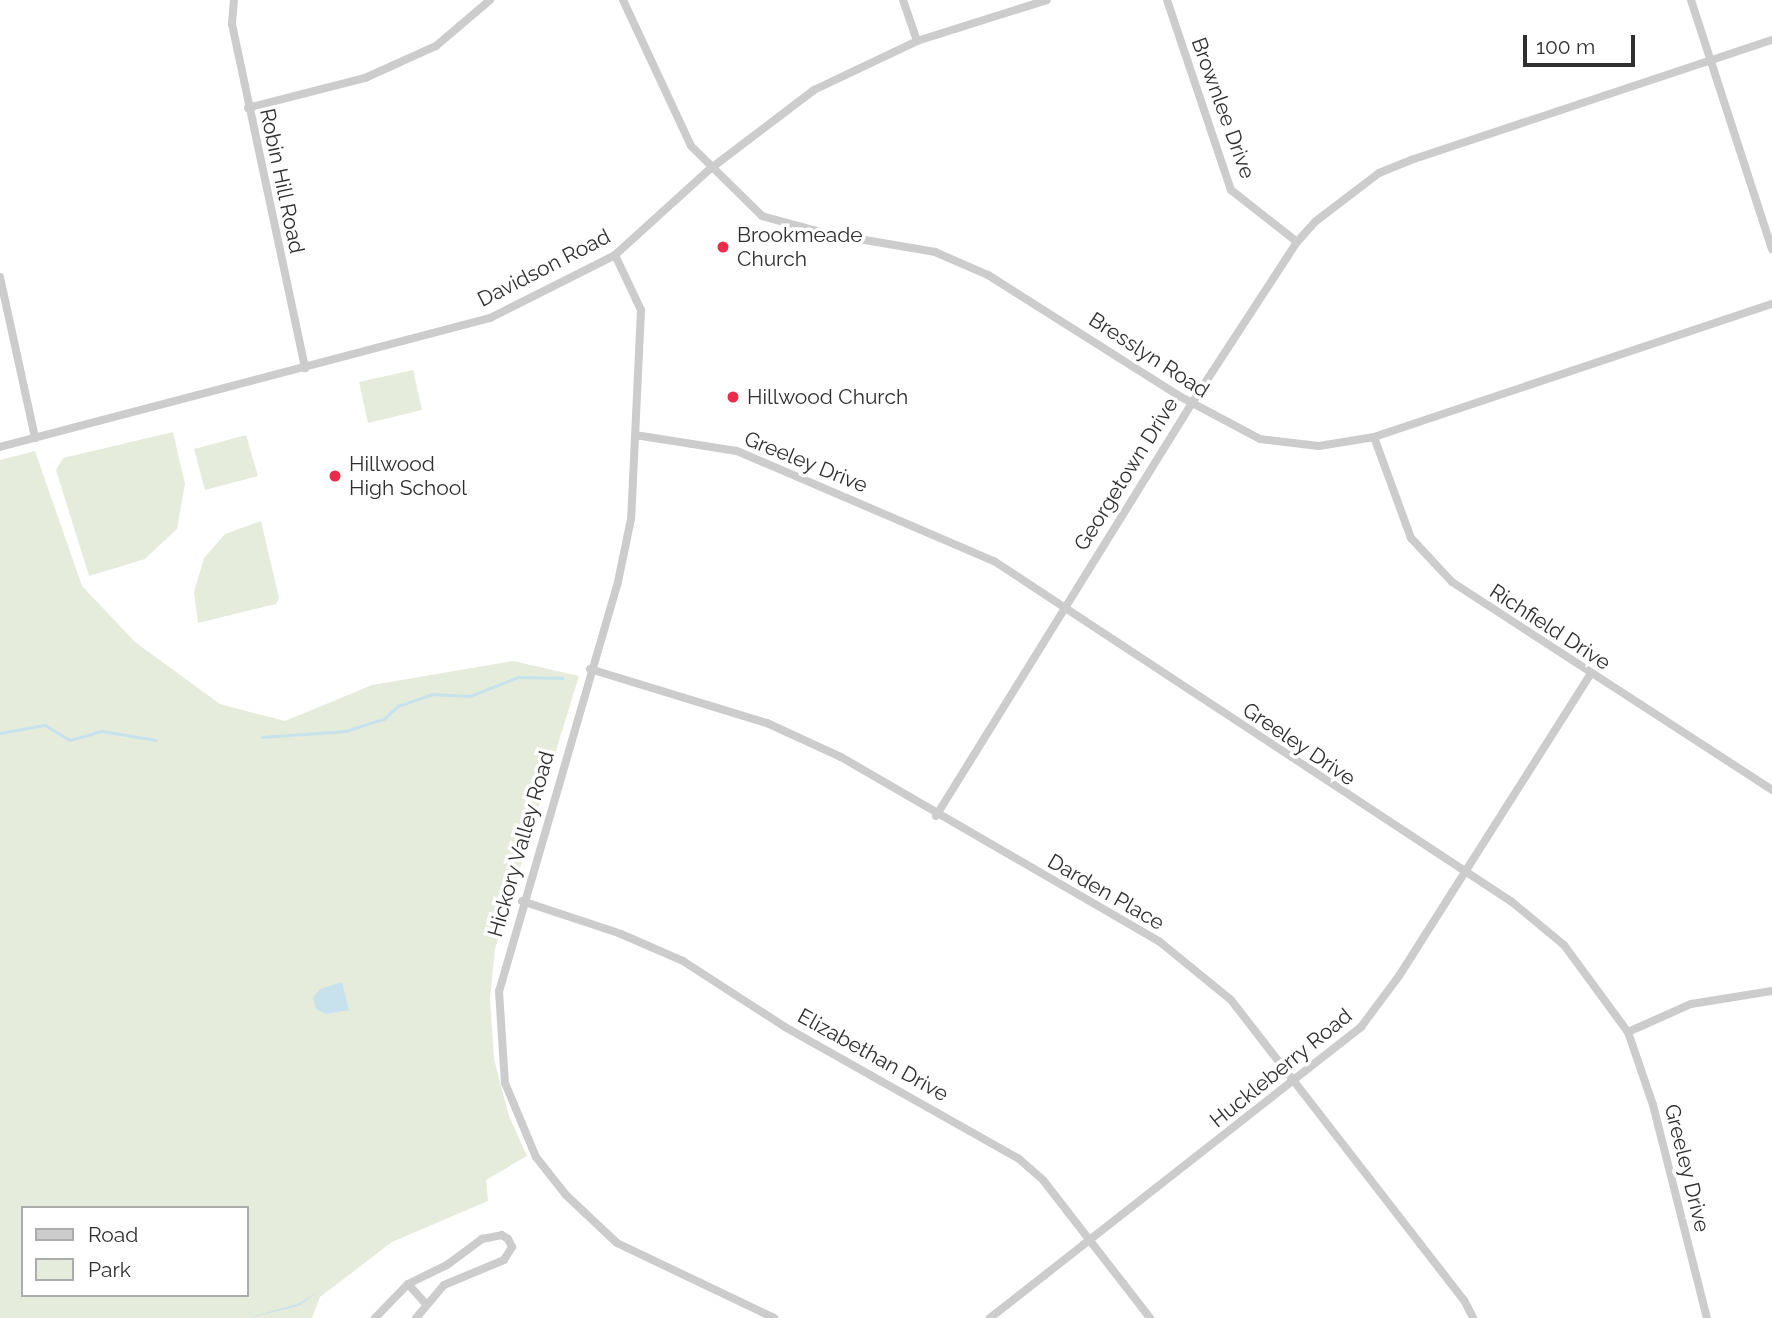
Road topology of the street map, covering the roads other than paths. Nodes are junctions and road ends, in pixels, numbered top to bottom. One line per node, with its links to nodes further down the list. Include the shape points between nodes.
1 (234, 0): 11 (street, Robin Hill Road, via 232,24)
2 (490, 0): 11 (street, via 436,46 366,78)
3 (623, 0): 12 (street, Bresslyn Road, via 691,146)
4 (903, 0): 9 (street)
5 (1047, 0): 9 (street, Davidson Road)
6 (1167, 0): 13 (street, Brownlee Drive, via 1231,190)
7 (1691, 0): 10 (street)
8 (1772, 40): 10 (street, Georgetown Drive)
9 (917, 41): 12 (street, Davidson Road, via 814,90)
10 (1711, 62): 13 (street, Georgetown Drive, via 1379,173 1340,199); 14 (street)
11 (248, 108): 18 (street, Robin Hill Road)
12 (710, 169): 15 (street, Davidson Road); 19 (street, Bresslyn Road, via 762,216 824,233 935,252 988,275)
13 (1297, 242): 19 (street, Georgetown Drive)
14 (1772, 249)
15 (615, 256): 18 (street, Davidson Road, via 491,318); 20 (street, Hickory Valley Road, via 641,310)
16 (0, 277): 21 (street)
17 (1772, 304): 22 (street, Bresslyn Road)
18 (305, 368): 21 (street, Davidson Road)
19 (1192, 403): 22 (street, Bresslyn Road, via 1230,427 1292,445); 24 (street, Georgetown Drive)
20 (635, 435): 24 (street, Greeley Drive, via 737,451 994,561); 25 (street, Hickory Valley Road, via 631,519 618,582)
21 (35, 438): 23 (street, Davidson Road)
22 (1374, 438): 26 (street, Richfield Drive, via 1398,514 1427,559 1485,606)
23 (0, 447)
24 (1062, 608): 28 (street, Georgetown Drive); 29 (street, Greeley Drive)
25 (590, 669): 28 (street, Darden Place, via 767,723 861,768); 30 (street, Hickory Valley Road)
26 (1591, 674): 27 (street, Richfield Drive); 29 (street, Huckleberry Road)
27 (1772, 790)
28 (936, 816): 33 (street, Darden Place, via 1160,942 1231,1000)
29 (1466, 872): 32 (street, Greeley Drive, via 1564,945); 33 (street, Huckleberry Road, via 1375,1011)
30 (522, 901): 34 (street, Elizabethan Drive, via 621,934 683,961 785,1027 961,1123 1037,1175); 39 (street, Hickory Valley Road, via 499,991 501,1055 515,1114 536,1157 566,1195 617,1243)
31 (1772, 991): 32 (street, via 1691,1004)
32 (1628, 1032): 43 (street, Greeley Drive, via 1653,1105)
33 (1297, 1080): 34 (street, Huckleberry Road); 42 (street, Darden Place, via 1339,1143 1464,1300)
34 (1090, 1240): 40 (street, Huckleberry Road); 41 (street, Elizabethan Drive)
35 (408, 1284): 36 (street); 36 (street, via 447,1265 482,1239 502,1235 508,1239 512,1247 504,1261 466,1273); 37 (street)
36 (425, 1303): 38 (street)
37 (375, 1318)
38 (415, 1318)
39 (774, 1318)
40 (990, 1318)
41 (1150, 1318)
42 (1473, 1318)
43 (1707, 1318)

